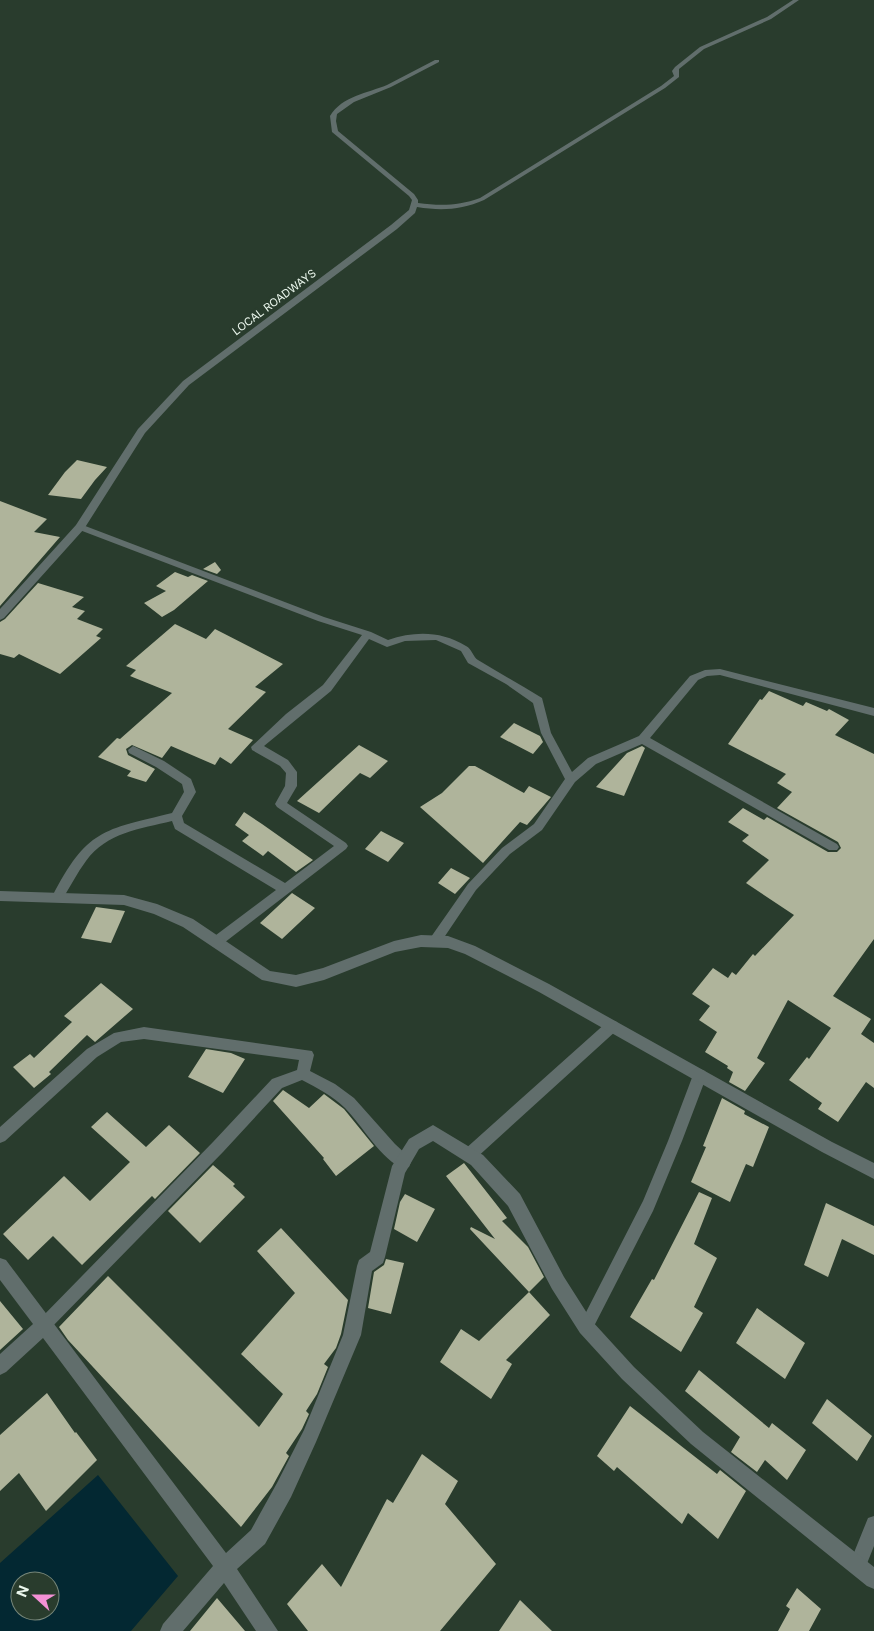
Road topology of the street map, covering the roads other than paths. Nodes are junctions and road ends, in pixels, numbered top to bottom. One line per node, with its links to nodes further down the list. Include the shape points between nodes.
1 (793, 2): 3 (street, via 769,18 702,48 677,68 676,76 663,87 482,199 463,207 445,209)
2 (437, 61): 3 (street, via 345,104 333,116 335,132 412,194)
3 (415, 206): 4 (street, LOCAL ROADWAYS, via 394,227 186,383 142,431)
4 (80, 527): 5 (street, LOCAL ROADWAYS); 6 (lane)
5 (0, 616)
6 (368, 634): 10 (lane, via 387,644 404,638 437,637 465,649 472,661 538,701 546,733); 13 (lane, via 327,688 256,747 284,763 292,772 291,786 280,804 342,846)
7 (874, 712): 8 (lane, via 720,672 705,673 694,678)
8 (643, 739): 10 (lane, via 592,760); 12 (lane)
9 (133, 750): 11 (lane, via 187,782 190,792)
10 (571, 780): 16 (lane, via 538,827 506,851 472,887)
11 (176, 816): 13 (lane, via 178,826); 15 (lane, via 101,838 77,865)
12 (833, 847)
13 (285, 889): 17 (lane)
14 (0, 896): 15 (street)
15 (58, 897): 17 (street, via 124,900 157,909 188,923)
16 (435, 941): 17 (street, via 394,946 324,974 296,981 267,976); 18 (street, via 470,950)
17 (216, 942)
18 (612, 1026): 20 (street); 22 (lane)
19 (303, 1074): 21 (lane, via 306,1055 144,1033 119,1037 92,1053); 23 (lane, via 353,1106 388,1150); 26 (lane, via 277,1083)
20 (700, 1075): 24 (street); 27 (lane, via 675,1143 628,1248)
21 (0, 1136)
22 (469, 1155): 23 (street, via 432,1132 414,1144); 27 (street, via 514,1200 558,1284)
23 (404, 1162): 31 (street, via 398,1171 377,1257 365,1266 352,1335 310,1436 258,1537)
24 (874, 1171)
25 (0, 1266): 26 (street)
26 (43, 1326): 28 (street); 31 (street)
27 (586, 1327): 30 (street, via 628,1373 697,1438)
28 (0, 1366)
29 (874, 1524): 30 (lane)
30 (858, 1565): 32 (street)
31 (225, 1567): 33 (street); 34 (street)
32 (874, 1579)
33 (170, 1631)
34 (268, 1631)

